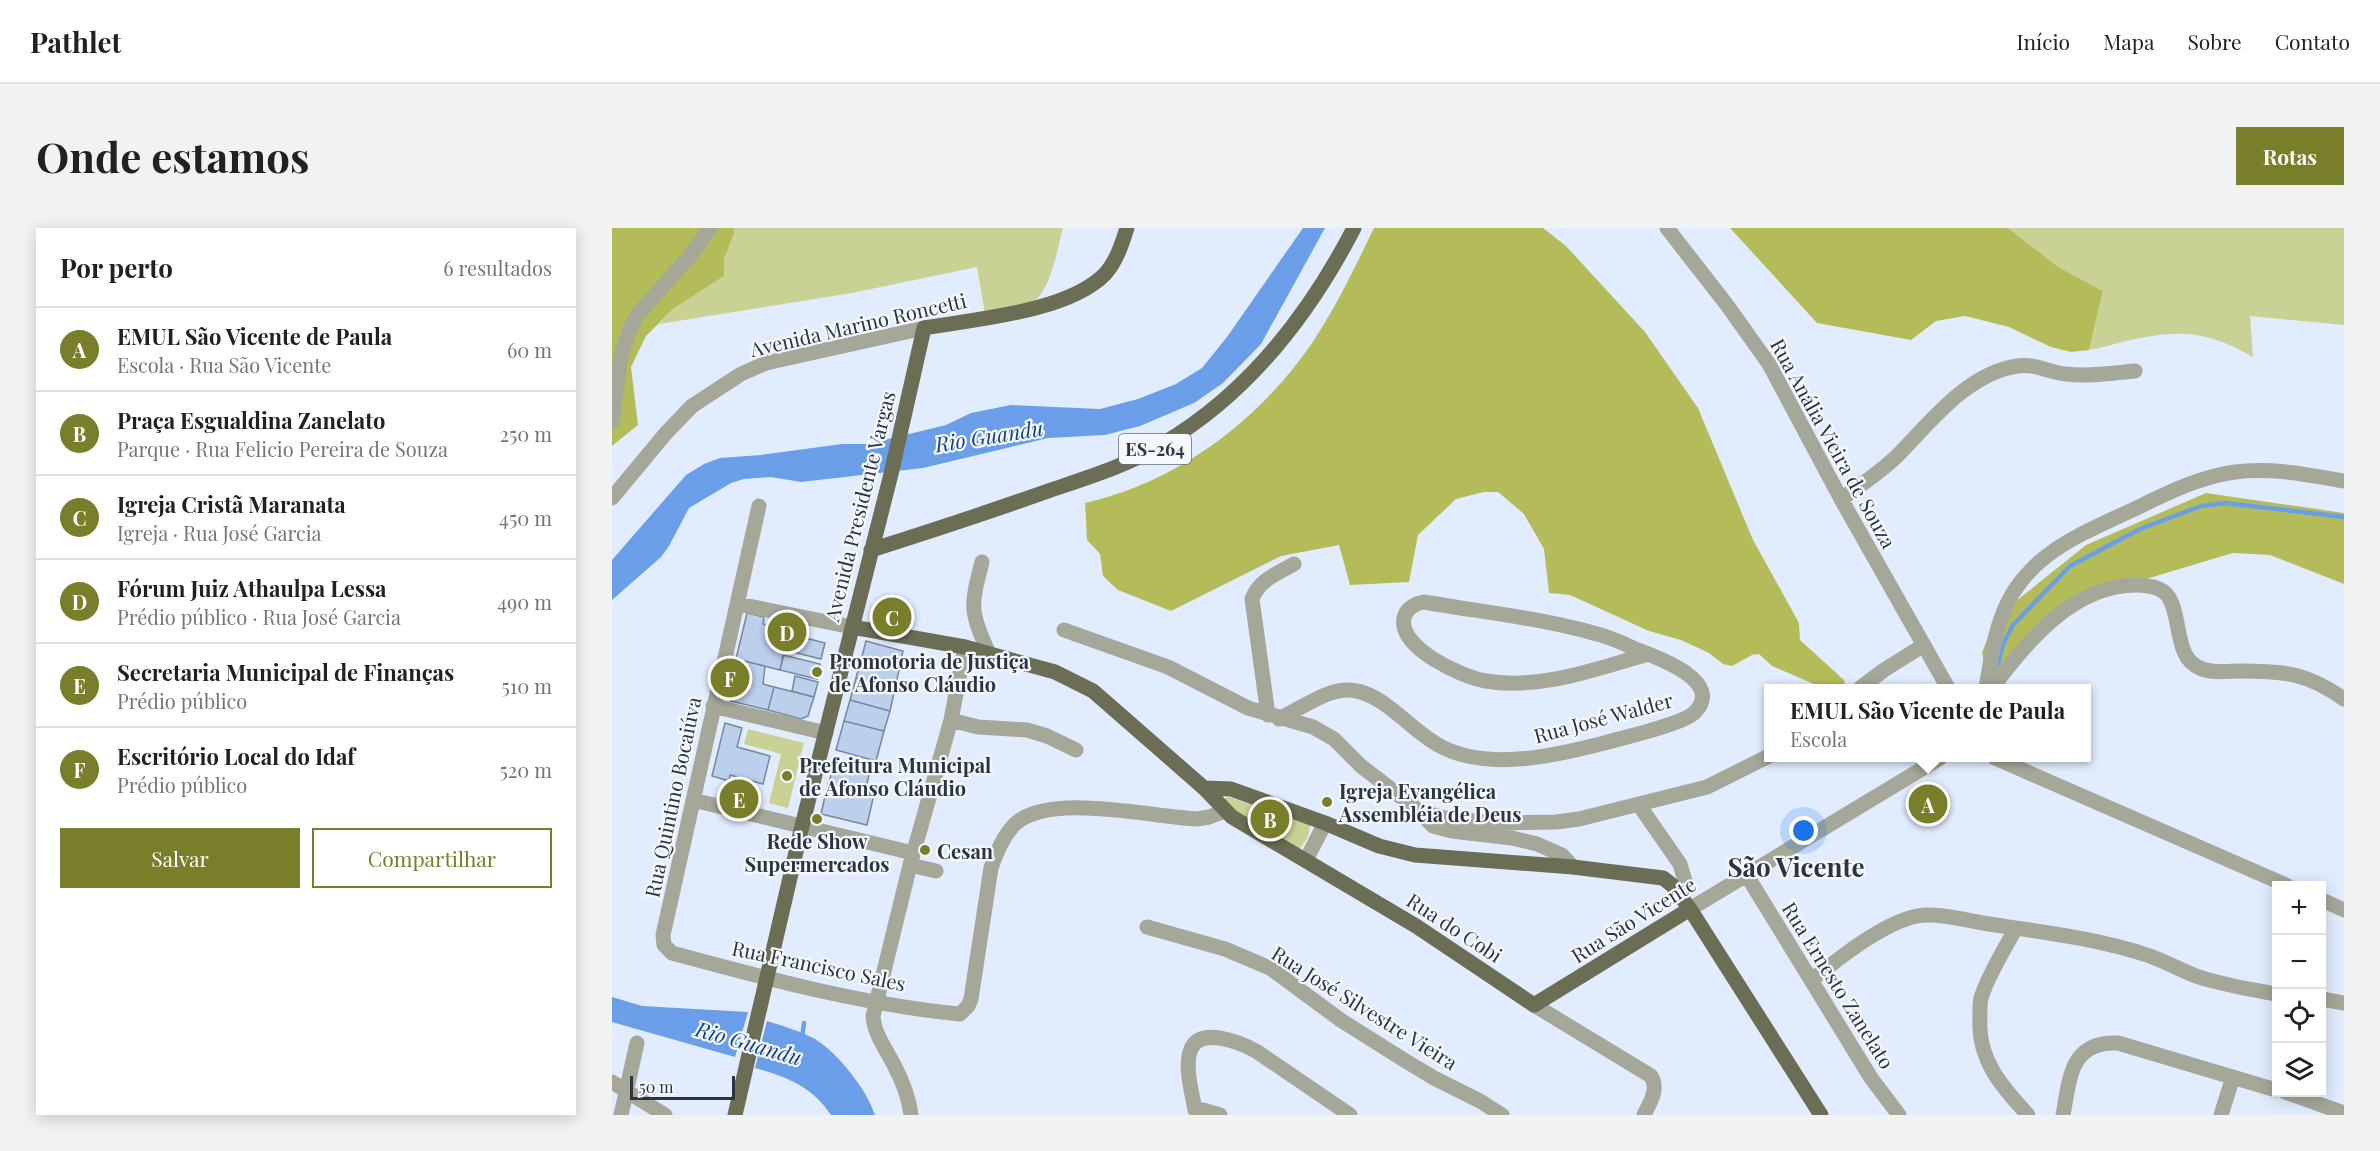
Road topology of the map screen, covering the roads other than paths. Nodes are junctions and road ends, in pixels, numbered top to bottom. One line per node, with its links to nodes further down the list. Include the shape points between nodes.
1 (710, 228): 7 (street, via 638,315 628,334 621,355)
2 (1126, 228): 5 (main road, Avenida Marino Roncetti, via 1112,265 1075,295 1032,309)
3 (1354, 228): 12 (main road, ES-264, via 1335,264 1270,356 1200,419 1162,445 1120,466)
4 (1667, 228): 10 (street, Rua Anália Vieira de Souza, via 1769,364)
5 (924, 328): 9 (street, Avenida Marino Roncetti, via 766,363 741,374 692,406); 12 (main road, Avenida Presidente Vargas)
6 (2135, 371): 10 (street, via 2066,374 2021,365 1997,372 1947,404 1895,458)
7 (612, 422)
8 (2344, 481): 24 (street, via 2278,471 2214,476 2082,533 2046,556 2009,599)
9 (612, 498)
10 (1841, 499): 18 (street, Rua Anália Vieira de Souza)
11 (759, 506): 15 (street, Rua Quintino Bocaiúva)
12 (872, 550): 16 (main road, Avenida Presidente Vargas)
13 (982, 562): 20 (street, via 972,601 973,615)
14 (1294, 564): 28 (street, via 1265,580 1252,599)
15 (738, 604): 16 (street); 27 (street, Rua Quintino Bocaiúva)
16 (852, 627): 19 (main road, Rua do Cobi); 30 (main road, Avenida Presidente Vargas)
17 (1064, 630): 28 (street, via 1168,667)
18 (1924, 645): 22 (street); 23 (street, Rua Anália Vieira de Souza)
19 (965, 647): 20 (main road, Rua do Cobi); 29 (street)
20 (989, 654): 35 (main road, Rua do Cobi, via 1055,672 1093,691)
21 (1648, 654): 21 (street, via 1600,634 1564,625 1424,602 1410,608 1403,626 1410,639 1437,662 1484,681 1543,681); 28 (street, Rua José Walder, via 1672,663 1696,681 1701,697 1695,712 1657,728 1545,757 1493,759 1445,749 1378,698 1361,691 1331,692)
22 (1865, 684)
23 (1946, 684)
24 (1987, 684)
25 (1995, 684): 26 (street, via 2036,635 2092,594 2122,585 2143,585 2158,588 2169,598 2184,652 2193,665 2214,671 2294,673 2314,680)
26 (2344, 699)
27 (713, 706): 30 (street); 36 (street, Rua Quintino Bocaiúva)
28 (1273, 717): 38 (street, via 1313,727 1334,739)
29 (951, 720): 31 (street, via 978,727 1028,730); 42 (street)
30 (826, 733): 41 (main road, Avenida Presidente Vargas)
31 (1076, 750)
32 (1764, 758): 37 (street, via 1707,787)
33 (1933, 762): 46 (street, Rua São Vicente)
34 (2004, 762): 47 (street)
35 (1204, 788): 39 (main road, Rua do Cobi); 40 (main road, via 1231,789)
36 (693, 800): 41 (street); 54 (street, Rua Quintino Bocaiúva, via 663,935 664,945)
37 (1639, 805): 38 (street, via 1579,819 1533,823 1470,821); 48 (street, via 1680,864 1685,881)
38 (1417, 810): 44 (street, via 1440,829 1512,838 1551,848)
39 (1225, 811): 43 (main road, Rua do Cobi); 59 (street, Rua Francisco Sales, via 1197,819 1060,807 1043,810 1017,823 997,851 991,868 971,999 965,1011 958,1014)
40 (1325, 824): 43 (street); 44 (main road, via 1379,846 1415,855)
41 (802, 826): 42 (street); 55 (main road, Avenida Presidente Vargas)
42 (911, 859): 45 (street); 59 (street)
43 (1306, 860): 61 (main road, Rua do Cobi, via 1416,926)
44 (1572, 867): 48 (main road, via 1658,876)
45 (936, 871)
46 (1746, 874): 50 (street, Rua São Vicente); 56 (street, Rua Ernesto Zanelato)
47 (2279, 881)
48 (1680, 895): 50 (main road)
49 (2326, 902): 51 (street)
50 (1690, 909): 61 (main road, Rua São Vicente); 78 (main road)
51 (2344, 910)
52 (1147, 927): 76 (street, Rua José Silvestre Vieira, via 1226,949 1270,968 1342,1021)
53 (2016, 928): 56 (street, via 1919,916 1900,921 1843,955); 57 (street, via 2113,946 2226,985); 80 (street, via 1981,997 1979,1026 1982,1051 1991,1070)
54 (672, 953): 55 (street, Rua Francisco Sales)
55 (767, 979): 59 (street, Rua Francisco Sales); 72 (main road, Avenida Presidente Vargas)
56 (1812, 980): 79 (street, Rua Ernesto Zanelato, via 1871,1078)
57 (2272, 993)
58 (2326, 1000): 60 (street)
59 (875, 1001): 73 (street, via 875,1032 896,1068)
60 (2344, 1004)
61 (1534, 1005): 77 (street, Rua do Cobi, via 1651,1076 1655,1090)
62 (637, 1043): 66 (street)
63 (2233, 1077): 65 (street); 81 (street, via 2118,1043 2096,1044 2075,1062); 82 (street)
64 (612, 1082): 66 (street)
65 (2272, 1089)
66 (626, 1092): 70 (street); 71 (street)
67 (2299, 1097): 69 (street)
68 (1194, 1112): 74 (street, via 1203,1110); 75 (street, via 1191,1049 1202,1040 1214,1038 1244,1044)
69 (2344, 1113)
70 (621, 1115)
71 (665, 1115)
72 (735, 1115)
73 (911, 1115)
74 (1220, 1115)
75 (1350, 1115)
76 (1502, 1115)
77 (1644, 1115)
78 (1821, 1115)
79 (1899, 1115)
80 (2028, 1115)
81 (2063, 1115)
82 (2221, 1115)

